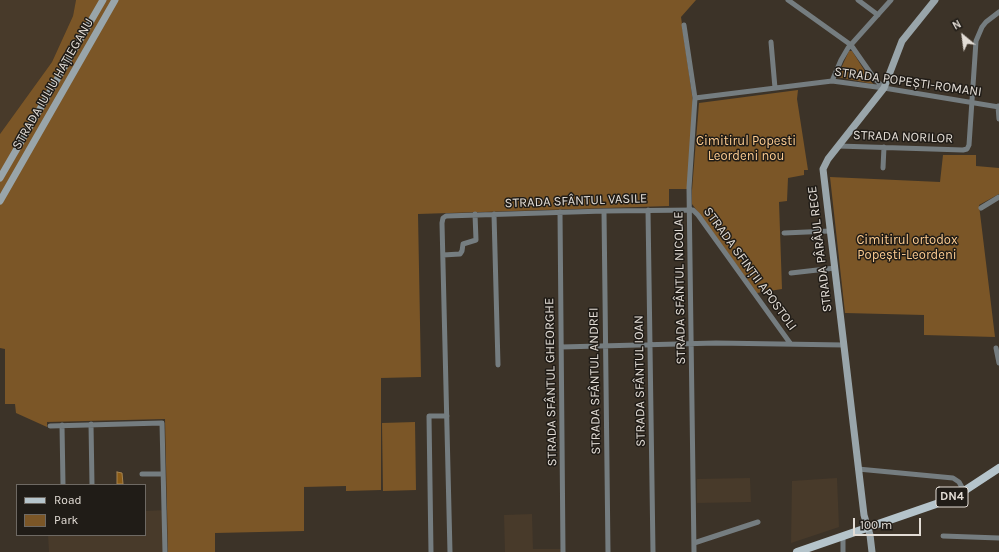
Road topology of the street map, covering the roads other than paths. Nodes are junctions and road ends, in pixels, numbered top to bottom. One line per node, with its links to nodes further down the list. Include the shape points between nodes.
1 (103, 0): 15 (street, STRADA IULIU HAȚIEGANU)
2 (115, 0): 16 (street, STRADA IULIU HAȚIEGANU)
3 (788, 0): 11 (street)
4 (858, 0): 8 (street)
5 (890, 0): 8 (street)
6 (935, 0): 14 (street, STRADA PÂRÂUL RECE, via 902,41)
7 (999, 12): 18 (street, via 982,27 976,41)
8 (878, 14): 11 (street)
9 (684, 25): 17 (street, STRADA SFÂNTUL NICOLAE)
10 (771, 42): 13 (street)
11 (851, 45): 12 (street); 14 (street)
12 (832, 81): 13 (street, STRADA POPEȘTI-ROMANI); 14 (street, STRADA POPEȘTI-ROMANI)
13 (775, 88): 17 (street, STRADA POPEȘTI-ROMANI)
14 (884, 88): 18 (street, STRADA POPEȘTI-ROMANI); 21 (street, STRADA PÂRÂUL RECE)
15 (51, 90): 16 (street); 24 (street, STRADA IULIU HAȚIEGANU)
16 (61, 95): 26 (street, STRADA IULIU HAȚIEGANU)
17 (694, 98): 29 (street, STRADA SFÂNTUL NICOLAE)
18 (972, 102): 19 (street, STRADA POPEȘTI-ROMANI); 22 (street, STRADA NORILOR, via 967,149)
19 (998, 106): 20 (street)
20 (999, 119)
21 (838, 146): 22 (street, STRADA NORILOR); 34 (street, STRADA PÂRÂUL RECE, via 823,169)
22 (884, 147): 23 (street)
23 (883, 168)
24 (0, 178)
25 (999, 197): 27 (street)
26 (0, 201)
27 (981, 208)
28 (648, 210): 29 (street, STRADA SFÂNTUL VASILE); 30 (street, STRADA SFÂNTUL VASILE); 40 (street, STRADA SFÂNTUL IOAN)
29 (690, 210): 39 (street, STRADA SFINȚII APOSTOLI, via 698,215); 41 (street, STRADA SFÂNTUL NICOLAE)
30 (604, 211): 31 (street, STRADA SFÂNTUL VASILE); 42 (street, STRADA SFÂNTUL ANDREI)
31 (560, 212): 33 (street, STRADA SFÂNTUL VASILE); 44 (street, STRADA SFÂNTUL GHEORGHE)
32 (476, 214): 33 (street); 36 (street, via 476,240 463,244 460,254); 36 (street, via 448,215 443,218)
33 (494, 214): 47 (street, STRADA SFÂNTUL VASILE)
34 (830, 231): 35 (street); 37 (street, STRADA PÂRÂUL RECE)
35 (784, 233)
36 (443, 255): 48 (street)
37 (835, 268): 38 (street); 43 (street, STRADA PÂRÂUL RECE)
38 (791, 273)
39 (790, 343): 41 (street); 43 (street)
40 (650, 344): 41 (street); 42 (street); 70 (street, STRADA SFÂNTUL IOAN)
41 (692, 344): 64 (street, STRADA SFÂNTUL NICOLAE)
42 (606, 345): 44 (street); 69 (street, STRADA SFÂNTUL ANDREI)
43 (844, 345): 53 (street, STRADA PÂRÂUL RECE)
44 (561, 347): 68 (street, STRADA SFÂNTUL GHEORGHE)
45 (996, 348): 46 (street)
46 (999, 363)
47 (498, 365)
48 (447, 416): 66 (street, via 429,416); 67 (street)
49 (91, 424): 50 (street); 55 (street, via 162,423); 57 (street)
50 (62, 425): 51 (street); 56 (street)
51 (50, 426)
52 (999, 468): 58 (main road, DN4)
53 (858, 469): 58 (street, via 952,478); 60 (street, STRADA PÂRÂUL RECE, via 864,519)
54 (142, 474): 55 (street)
55 (163, 474): 65 (street)
56 (63, 484)
57 (92, 484)
58 (964, 491): 60 (main road, DN4, via 933,506)
59 (758, 522): 64 (street)
60 (868, 528): 61 (main road, DN4); 74 (street, STRADA PÂRÂUL RECE)
61 (843, 536): 72 (main road, DN4); 73 (street)
62 (943, 536): 63 (street)
63 (999, 538)
64 (694, 543): 71 (street, STRADA SFÂNTUL NICOLAE)
65 (165, 552)
66 (432, 552)
67 (450, 552)
68 (563, 552)
69 (608, 552)
70 (653, 552)
71 (694, 552)
72 (797, 552)
73 (844, 552)
74 (872, 552)

